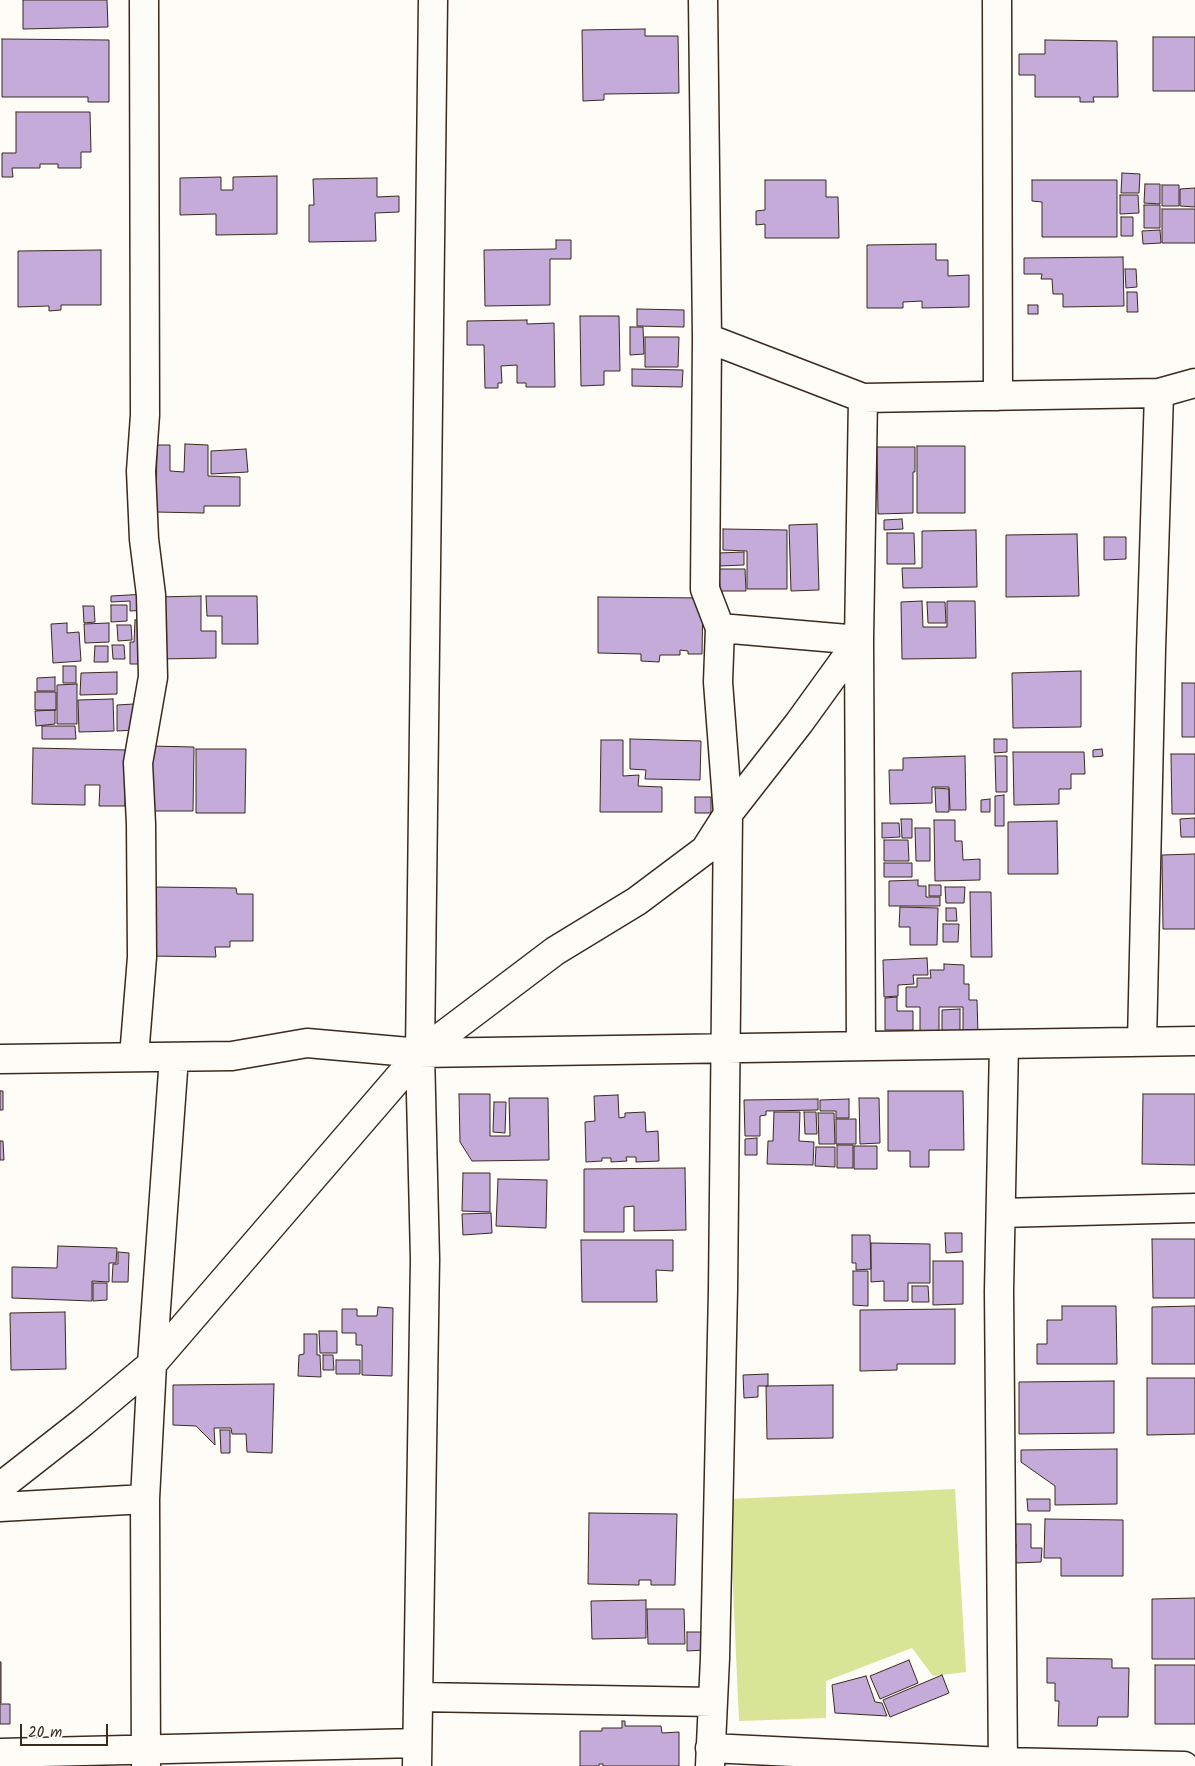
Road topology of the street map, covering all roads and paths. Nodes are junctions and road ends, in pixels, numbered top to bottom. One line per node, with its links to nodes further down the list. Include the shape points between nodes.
1 (144, 0): 20 (street, via 145,415 141,471 151,595 153,677 138,762 142,956)
2 (433, 0): 18 (street)
3 (703, 0): 5 (street)
4 (997, 0): 8 (street)
5 (707, 338): 9 (street); 10 (street, via 705,589)
6 (1195, 383): 7 (street)
7 (1159, 393): 8 (street); 14 (street)
8 (998, 396): 9 (street)
9 (863, 398): 11 (street)
10 (720, 628): 11 (street); 12 (street, via 718,682)
11 (859, 640): 12 (street); 16 (street)
12 (728, 814): 17 (street); 18 (street, via 705,850 637,901 556,951)
13 (1195, 1041): 14 (street)
14 (1142, 1042): 15 (street)
15 (1004, 1044): 16 (street); 23 (street)
16 (862, 1046): 17 (street)
17 (726, 1048): 18 (street); 29 (street)
18 (420, 1053): 19 (street, via 307,1043 232,1056); 24 (street); 28 (street, via 426,1258)
19 (174, 1057): 20 (street); 24 (street)
20 (134, 1058): 21 (street)
21 (0, 1059)
22 (1195, 1208): 23 (street)
23 (1001, 1213): 34 (street)
24 (152, 1364): 25 (street); 26 (street)
25 (0, 1487)
26 (145, 1499): 27 (street); 33 (street)
27 (0, 1507)
28 (418, 1697): 29 (street); 31 (street)
29 (712, 1702): 32 (street)
30 (0, 1753): 33 (street)
31 (417, 1755): 33 (street)
32 (710, 1757): 34 (street)
33 (146, 1758)
34 (1003, 1764): 35 (street)
35 (1184, 1766)

